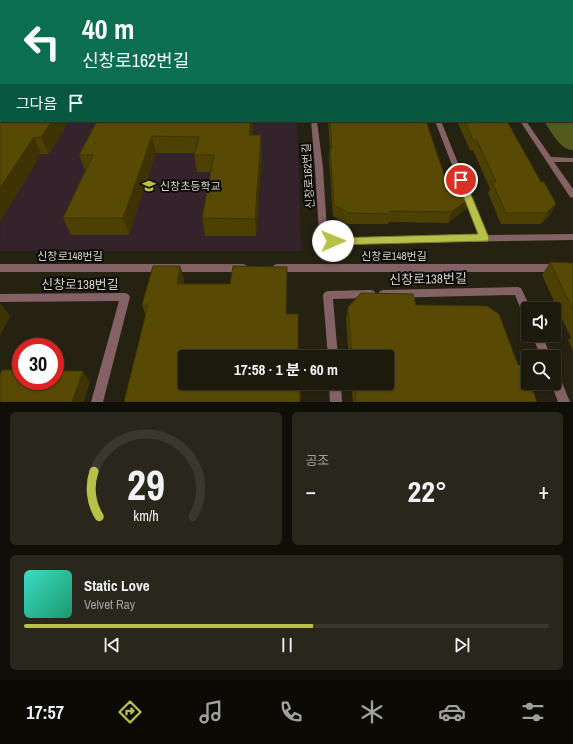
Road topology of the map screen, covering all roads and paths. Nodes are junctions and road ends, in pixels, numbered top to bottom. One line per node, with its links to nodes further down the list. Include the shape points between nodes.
1 (314, 122): 8 (street, 신창로162번길, via 323,232 333,241)
2 (438, 122): 8 (street)
3 (524, 122): 4 (street)
4 (549, 159): 5 (street); 6 (street)
5 (573, 160)
6 (573, 195)
7 (573, 237): 8 (street, 신창로162번길)
8 (484, 238)
9 (0, 268): 10 (street, 신창로148번길)
10 (255, 268)
11 (271, 268): 12 (street, 신창로148번길)
12 (573, 268)
13 (0, 298): 18 (street, 신창로138번길, via 125,297)
14 (523, 302): 15 (street, 신창로138번길, via 518,290 328,295)
15 (332, 350)
16 (335, 390): 19 (street)
17 (559, 390): 20 (street)
18 (97, 402)
19 (336, 402)
20 (564, 402)

